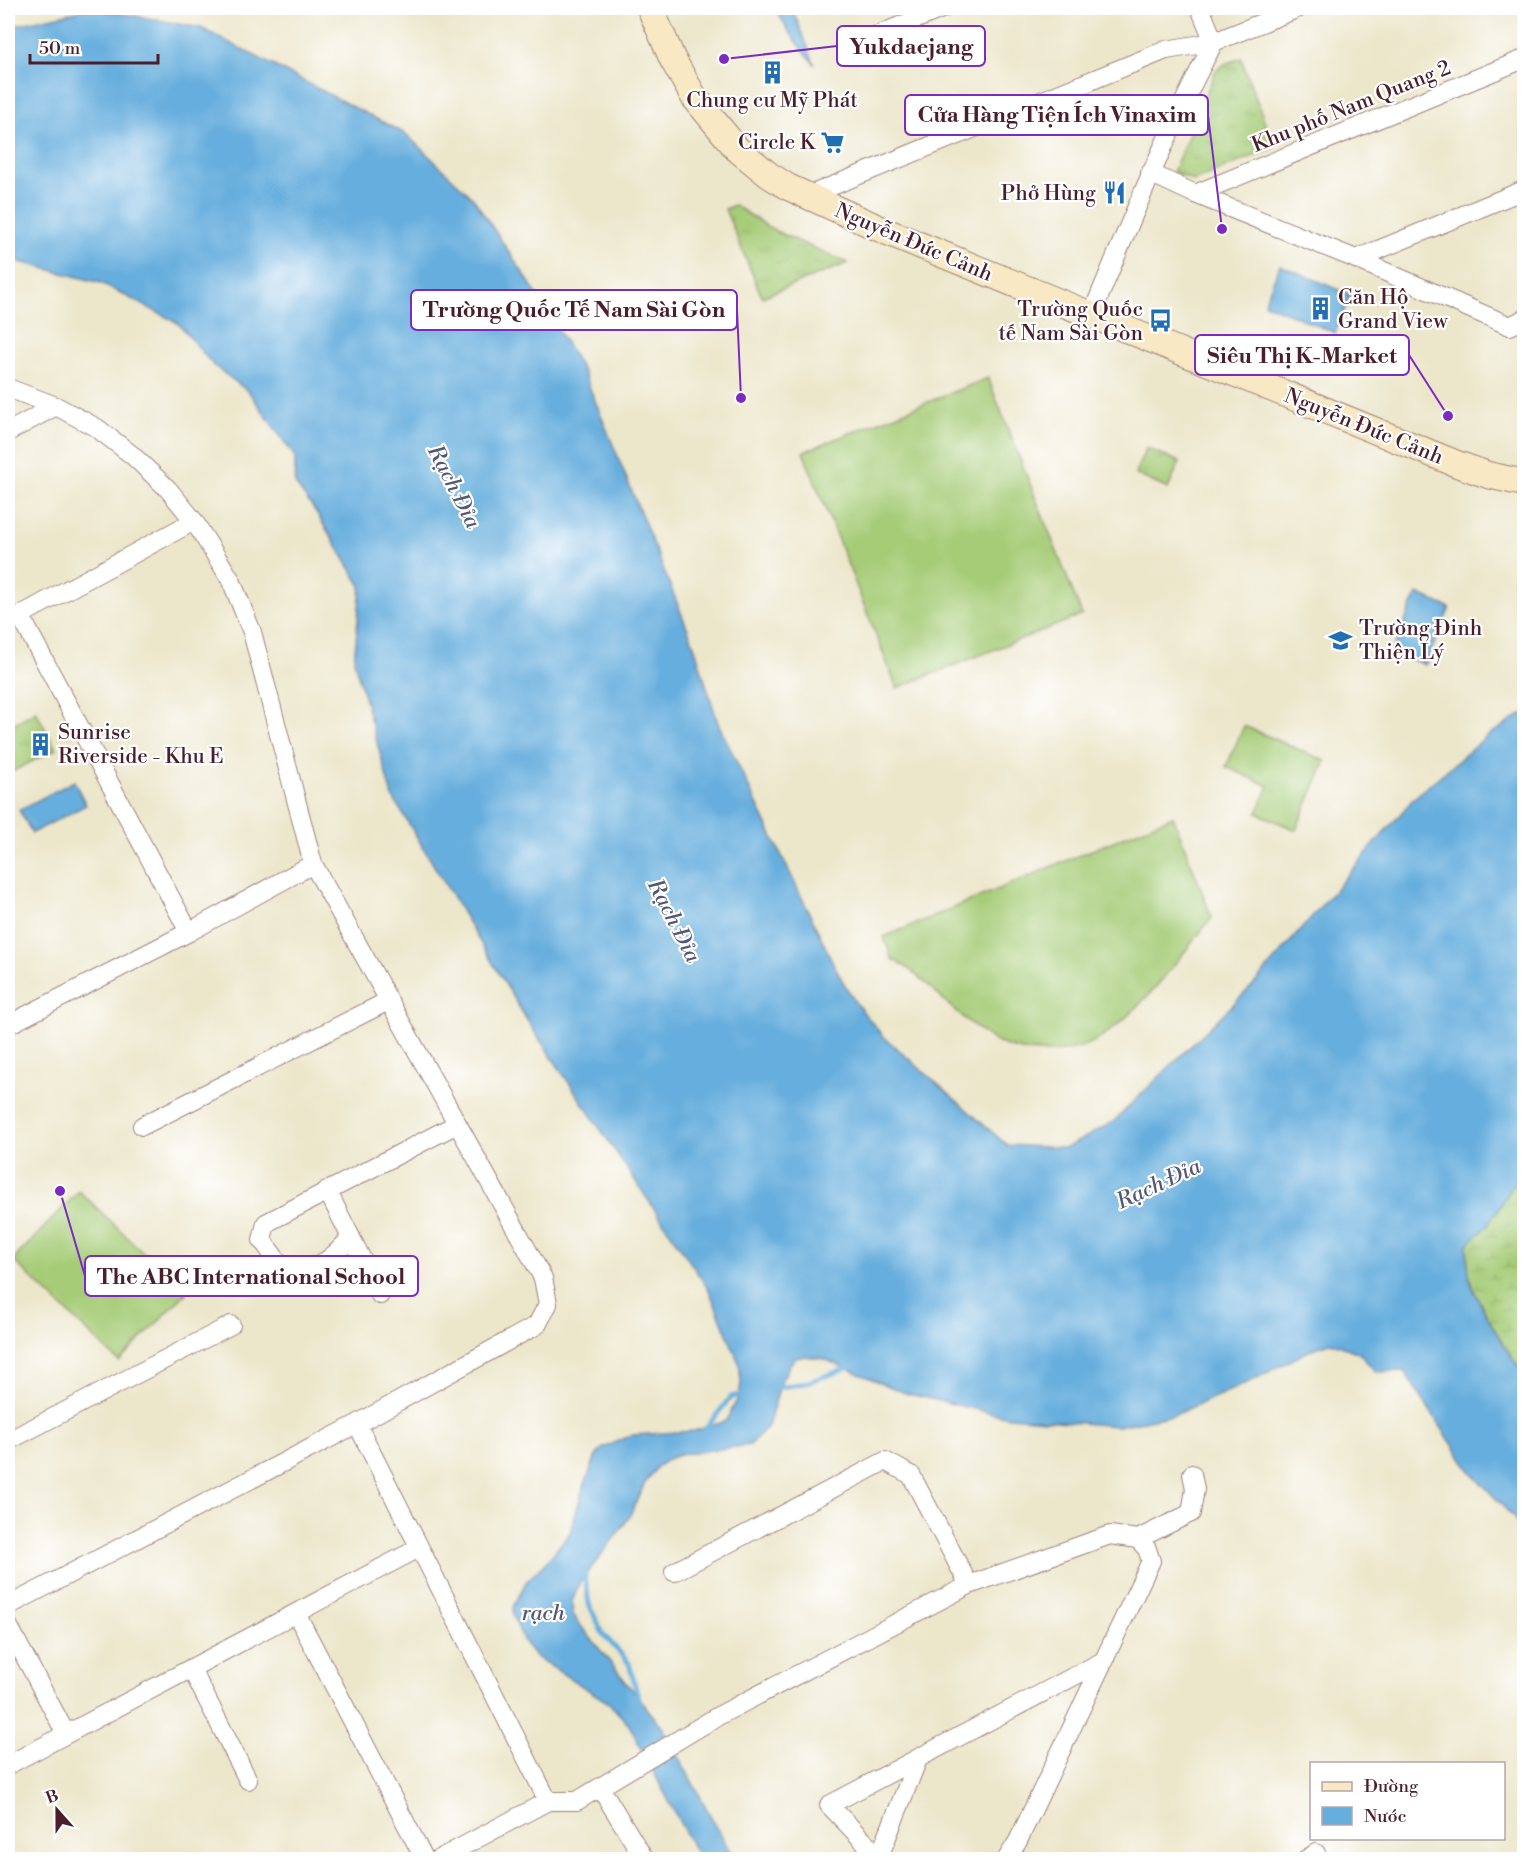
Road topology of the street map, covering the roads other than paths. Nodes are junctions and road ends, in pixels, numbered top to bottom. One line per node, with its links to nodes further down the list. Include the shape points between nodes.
1 (650, 8): 11 (main road, Nguyễn Đức Cảnh, via 682,79 723,134 769,176)
2 (944, 8): 5 (street)
3 (1200, 8): 6 (street)
4 (1299, 8): 6 (street)
5 (870, 38)
6 (1214, 42): 8 (street); 11 (street, via 1166,50)
7 (1524, 59): 10 (street, Khu phố Nam Quang 2)
8 (1150, 173): 10 (street); 13 (street)
9 (1524, 190): 12 (street)
10 (1195, 194): 12 (street)
11 (805, 196): 13 (main road, Nguyễn Đức Cảnh)
12 (1356, 258): 14 (street, via 1510,326)
13 (1091, 315): 18 (main road, Nguyễn Đức Cảnh, via 1457,464)
14 (1524, 319)
15 (8, 388): 16 (street)
16 (56, 406): 17 (street); 19 (street, via 97,428 132,455)
17 (8, 432)
18 (1524, 483)
19 (194, 520): 20 (street); 21 (street, via 231,580 252,632)
20 (14, 619): 22 (street)
21 (313, 864): 22 (street); 23 (street)
22 (189, 932): 24 (street)
23 (388, 1001): 25 (street); 26 (street)
24 (8, 1025)
25 (457, 1124): 27 (street); 31 (street, via 543,1278 548,1304 537,1325)
26 (142, 1126)
27 (327, 1190): 28 (street); 28 (street, via 266,1222 262,1240 285,1271 310,1268 334,1257)
28 (351, 1237): 29 (street)
29 (380, 1295)
30 (231, 1324): 32 (street)
31 (357, 1424): 35 (street); 38 (street)
32 (8, 1441)
33 (1192, 1474): 34 (street, via 1195,1489 1191,1513)
34 (1138, 1539): 37 (street, via 1110,1535); 41 (street, via 1152,1561)
35 (420, 1548): 39 (street); 48 (street)
36 (674, 1572): 37 (street, via 885,1461 910,1475)
37 (969, 1585): 47 (street, via 718,1716)
38 (8, 1606)
39 (296, 1613): 42 (street); 49 (street)
40 (8, 1624): 43 (street)
41 (1105, 1660): 44 (street); 52 (street)
42 (191, 1668): 43 (street); 46 (street)
43 (66, 1734): 45 (street)
44 (918, 1759): 44 (street, via 913,1770 879,1857 829,1805)
45 (8, 1765)
46 (248, 1780)
47 (600, 1787): 48 (street, via 577,1801); 51 (street)
48 (548, 1801): 50 (street)
49 (425, 1860)
50 (437, 1860)
51 (645, 1860)
52 (1006, 1860)

